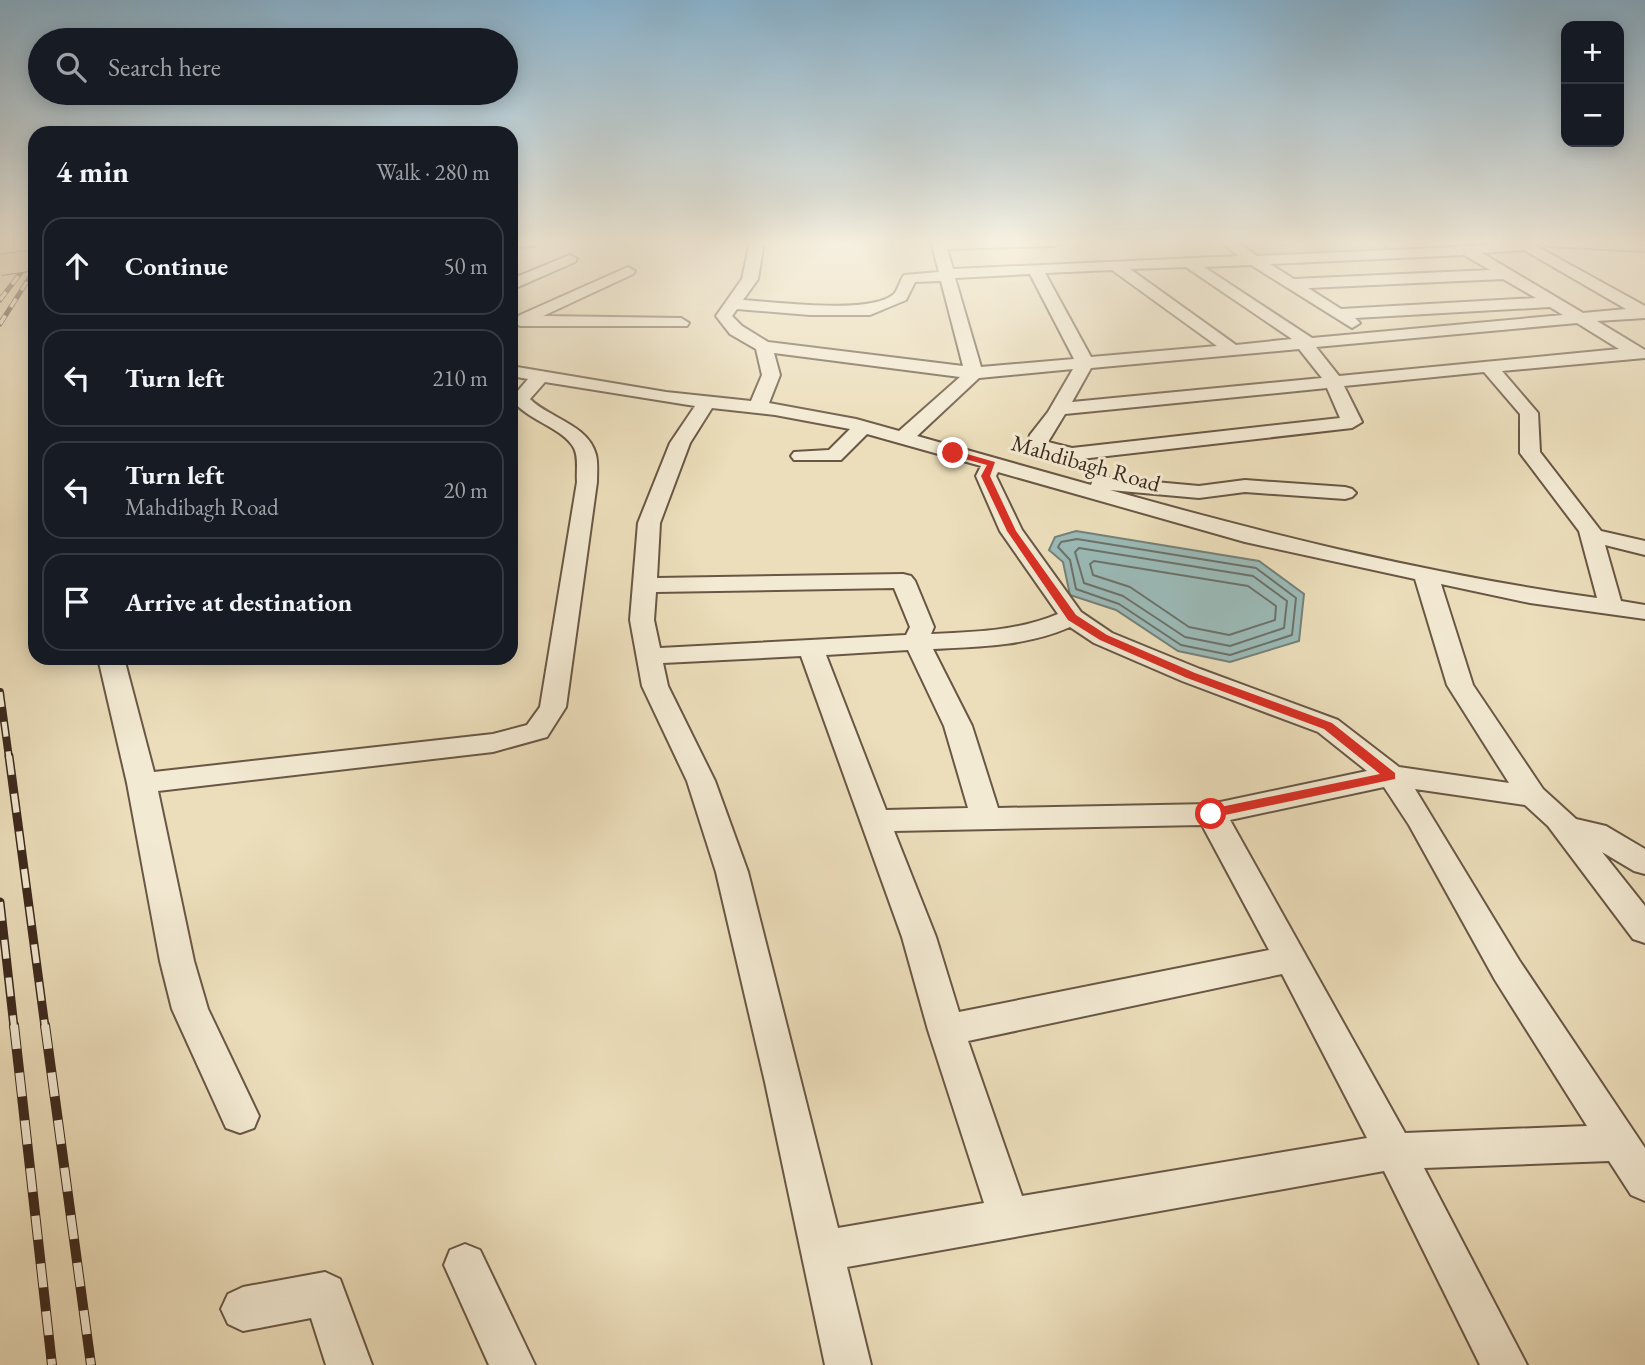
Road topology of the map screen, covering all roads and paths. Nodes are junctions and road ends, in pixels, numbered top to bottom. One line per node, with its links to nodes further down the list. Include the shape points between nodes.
1 (552, 306): 15 (street)
2 (731, 306): 20 (street, via 724,316 736,330)
3 (754, 306): 4 (street, via 870,310)
4 (880, 306)
5 (955, 306): 26 (street)
6 (1055, 306): 23 (street)
7 (1172, 306): 21 (street)
8 (1251, 306): 19 (street)
9 (1325, 306): 13 (street)
10 (1486, 306): 13 (street)
11 (1558, 306): 14 (street)
12 (1645, 313): 14 (street)
13 (1338, 314): 18 (street)
14 (1578, 318): 18 (street); 22 (street)
15 (518, 321)
16 (518, 322): 17 (street)
17 (681, 323)
18 (1371, 336): 19 (street)
19 (1304, 342): 21 (street); 28 (street)
20 (764, 347): 26 (street); 30 (street, via 771,375)
21 (1233, 350): 23 (street)
22 (1641, 354): 24 (street)
23 (1085, 363): 26 (street); 31 (street)
24 (1489, 366): 28 (street); 38 (street, via 1529,413 1530,453)
25 (518, 373): 27 (street, Mahdibagh Road)
26 (974, 373): 33 (street)
27 (539, 378): 29 (street, Mahdibagh Road); 50 (street, via 520,400 534,414 573,435 584,448 587,482 553,707 537,731 493,743)
28 (1333, 382): 31 (street); 31 (street, via 1352,422 1072,454 1037,444)
29 (707, 402): 30 (street, Mahdibagh Road); 41 (street, via 680,443 649,523)
30 (758, 408): 32 (street, Mahdibagh Road)
31 (1059, 409)
32 (863, 427): 33 (street, Mahdibagh Road); 34 (street, via 834,456)
33 (903, 438): 35 (street, Mahdibagh Road)
34 (801, 456)
35 (992, 464): 36 (street, Mahdibagh Road); 44 (street, via 986,476 1011,531)
36 (1074, 487): 37 (street, via 1104,482 1199,492 1245,486); 40 (street, Mahdibagh Road, via 1253,537)
37 (1345, 493)
38 (1591, 535): 39 (street); 42 (street)
39 (1645, 548)
40 (1426, 575): 42 (street, Mahdibagh Road); 51 (street, via 1460,685)
41 (644, 585): 45 (street, via 904,581 922,627); 47 (street, via 642,620)
42 (1611, 607): 43 (street, Mahdibagh Road)
43 (1645, 612)
44 (1072, 617): 45 (street, via 1040,631); 49 (street, via 1103,638 1328,726)
45 (916, 641): 46 (street); 53 (street, via 958,726)
46 (810, 647): 47 (street); 54 (street)
47 (649, 656): 65 (street, via 655,686 701,781 732,872)
48 (113, 665): 50 (street)
49 (1391, 776): 51 (street); 52 (street); 61 (street, via 1507,970)
50 (142, 783): 60 (street, via 190,1009)
51 (1533, 796): 55 (street)
52 (1211, 814): 53 (street); 58 (street)
53 (986, 818): 54 (street)
54 (875, 821): 59 (street, via 919,937)
55 (1566, 828): 56 (street, via 1595,834); 57 (street)
56 (1645, 863)
57 (1645, 930)
58 (1290, 959): 59 (street); 62 (street)
59 (946, 1030): 64 (street)
60 (240, 1116)
61 (1619, 1143): 62 (street); 63 (street)
62 (1394, 1151): 64 (street); 71 (street)
63 (1645, 1182)
64 (1009, 1217): 65 (street)
65 (822, 1251): 70 (street)
66 (466, 1265): 69 (street)
67 (243, 1309): 68 (street, via 325,1294)
68 (349, 1365)
69 (512, 1365)
70 (848, 1365)
71 (1504, 1365)

